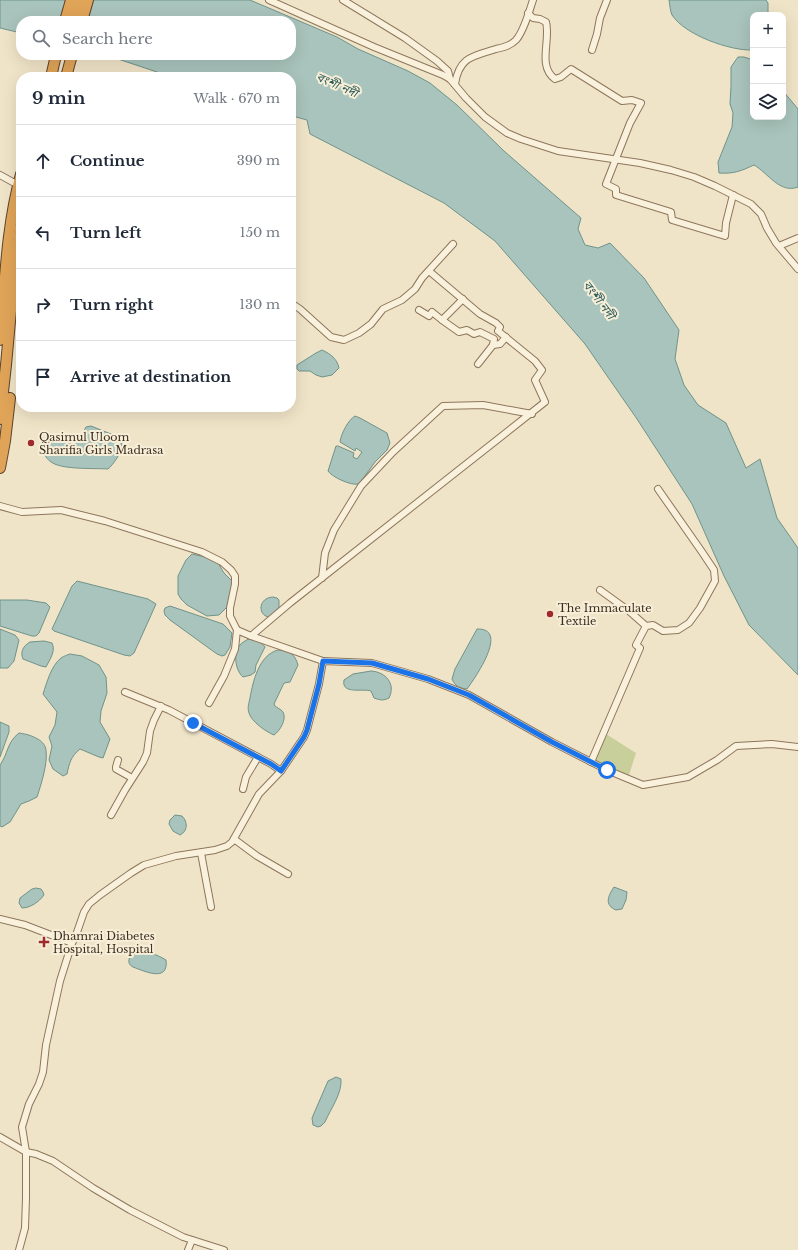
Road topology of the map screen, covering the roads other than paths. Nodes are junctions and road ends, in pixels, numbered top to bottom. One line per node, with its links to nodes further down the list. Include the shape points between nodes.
1 (71, 0): 9 (highway)
2 (80, 0): 10 (highway)
3 (88, 0): 11 (highway)
4 (269, 0): 19 (street)
5 (344, 0): 19 (street, via 437,61 448,71)
6 (533, 0): 8 (street)
7 (607, 0): 12 (street)
8 (528, 14): 19 (street, via 516,40 509,46 468,58); 20 (street, via 546,22 546,67 555,79 571,69 622,101 632,100 641,103)
9 (66, 16)
10 (75, 16)
11 (83, 16)
12 (592, 50)
13 (56, 60): 16 (highway)
14 (62, 60): 17 (highway)
15 (71, 60): 18 (highway)
16 (54, 72)
17 (56, 72)
18 (67, 72)
19 (453, 82): 20 (street, via 485,117 496,126 522,139 558,152)
20 (615, 159): 23 (street, via 686,175); 23 (street, via 606,184 616,189 616,195 671,212 672,220 726,236 726,223)
21 (0, 175): 22 (street)
22 (16, 184)
23 (733, 195): 27 (street, via 759,210 766,228)
24 (16, 202): 37 (highway, via 8,246)
25 (798, 238): 27 (street)
26 (453, 244): 30 (street)
27 (779, 246): 29 (street)
28 (16, 256): 41 (highway)
29 (798, 269)
30 (429, 271): 31 (street); 32 (street, via 415,289 402,300 383,309 371,324 344,340 331,337)
31 (463, 299): 34 (street); 36 (street, via 480,314 496,323 500,327 498,331)
32 (296, 306)
33 (419, 310): 34 (street, via 429,316 432,312)
34 (442, 320): 38 (street, via 459,332 480,332 494,339)
35 (16, 330): 42 (highway)
36 (506, 337): 38 (street, via 500,344); 40 (street, via 542,370 535,380 545,402)
37 (0, 340)
38 (493, 346): 39 (street)
39 (478, 364)
40 (532, 414): 45 (street); 45 (street, via 483,405 443,406 361,486 334,530 325,553)
41 (0, 419)
42 (0, 468)
43 (658, 489): 47 (street, via 714,570 715,581 689,623 678,630 663,631 653,625)
44 (0, 506): 48 (street, via 22,512 61,510 105,521 202,552 222,562 235,576 230,616)
45 (322, 578): 49 (street)
46 (600, 590): 47 (street)
47 (646, 626): 57 (street, via 636,645 640,648)
48 (237, 630): 49 (street); 52 (street, via 235,649)
49 (251, 636): 50 (street)
50 (323, 661): 57 (street, via 372,663 428,679 469,695); 58 (street, via 307,730)
51 (125, 692): 53 (street)
52 (209, 703)
53 (161, 706): 55 (street); 59 (street, via 152,726 147,753)
54 (798, 747): 57 (street, via 772,744 736,746 688,777 643,785)
55 (258, 757): 58 (street); 60 (street, via 246,777)
56 (118, 760): 59 (street, via 116,769)
57 (591, 762)
58 (281, 771): 62 (street, via 259,794)
59 (132, 778): 61 (street)
60 (243, 789)
61 (111, 815)
62 (234, 839): 63 (street, via 227,846); 64 (street)
63 (201, 853): 65 (street); 67 (street, via 176,856 144,865 100,895 84,912)
64 (288, 874)
65 (210, 907)
66 (0, 919): 67 (street, via 25,925)
67 (72, 943): 69 (street, via 60,981 46,1045 43,1072 22,1127)
68 (0, 1137): 69 (street)
69 (26, 1152): 70 (street, via 53,1161 130,1210); 71 (street, via 25,1228)
70 (192, 1240): 72 (street); 73 (street)
71 (19, 1250)
72 (188, 1250)
73 (224, 1250)

